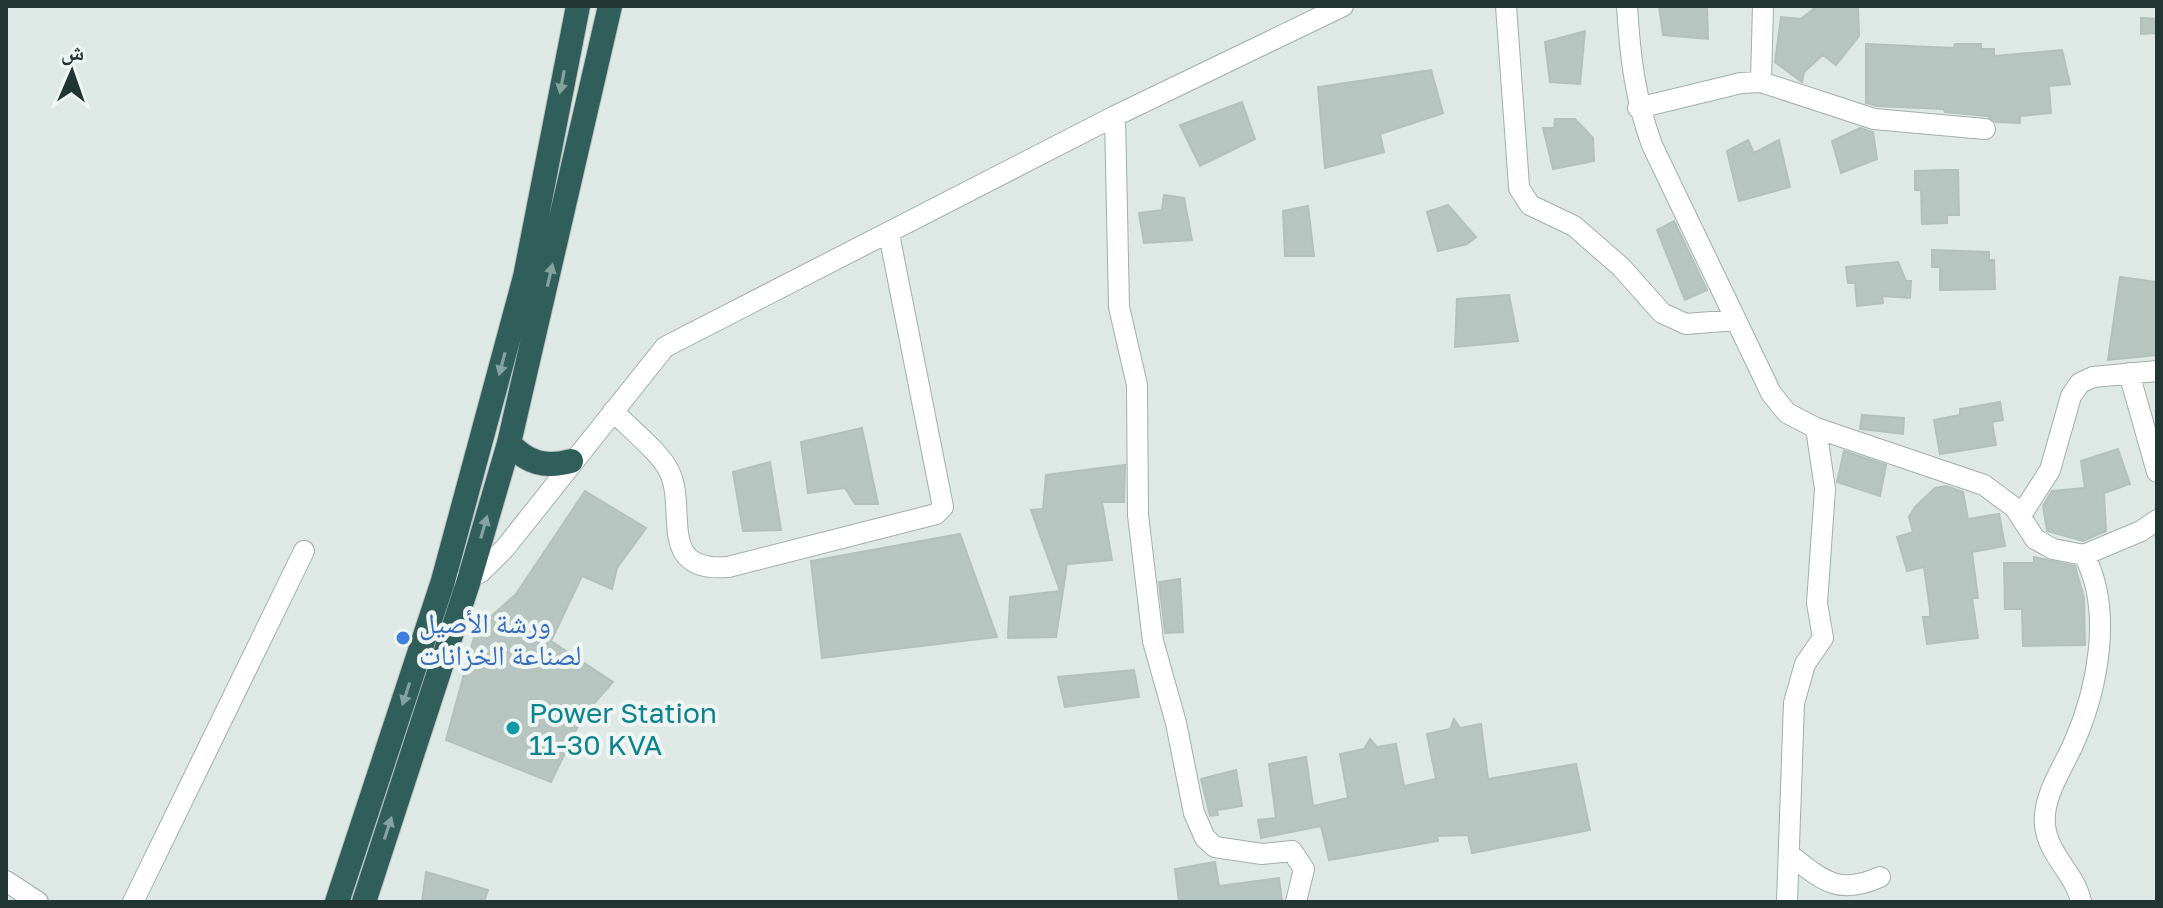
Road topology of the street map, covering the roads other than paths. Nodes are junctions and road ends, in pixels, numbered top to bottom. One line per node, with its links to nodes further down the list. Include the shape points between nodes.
1 (578, 6): 25 (highway, one-way to 25, via 525,277)
2 (610, 6): 17 (highway, one-way to 2)
3 (1343, 6): 9 (street)
4 (1506, 6): 12 (street, via 1523,197 1574,226 1677,322)
5 (1627, 6): 8 (street)
6 (1763, 6): 7 (street)
7 (1761, 82): 8 (street); 10 (street, via 1874,119)
8 (1638, 108): 12 (street)
9 (1115, 116): 11 (street); 33 (street, via 1119,307 1137,385 1138,515 1153,641 1194,813 1205,838 1215,847 1262,854 1292,851 1304,869)
10 (1985, 129)
11 (889, 234): 15 (street, via 665,347); 15 (street, via 943,494 943,507 936,514 728,567 694,565 683,551 669,469)
12 (1736, 320): 16 (street, via 1771,393 1787,413)
13 (2157, 371): 14 (street)
14 (2129, 373): 19 (street); 20 (street, via 2080,383 2071,396 2050,470 2025,509)
15 (613, 411): 18 (street)
16 (1816, 428): 20 (street, via 1963,475); 26 (street, via 1825,489 1817,603 1823,638 1805,664 1794,703)
17 (509, 443): 18 (highway, via 537,464); 24 (highway, one-way to 17)
18 (571, 461): 24 (street, via 505,548)
19 (2157, 472)
20 (2015, 508): 23 (street, via 2035,539)
21 (2157, 520): 23 (street)
22 (304, 551): 30 (street)
23 (2084, 555): 35 (street, via 2099,611 2096,673 2075,741 2050,793 2044,824 2053,853)
24 (469, 580): 25 (street); 32 (highway, one-way to 24)
25 (443, 581): 31 (highway, one-way to 31)
26 (1789, 854): 27 (street, via 1838,886 1863,885); 34 (street)
27 (1880, 877)
28 (6, 881): 29 (street)
29 (38, 902)
30 (133, 902)
31 (337, 902)
32 (364, 902)
33 (1296, 902)
34 (1787, 902)
35 (2081, 902)

